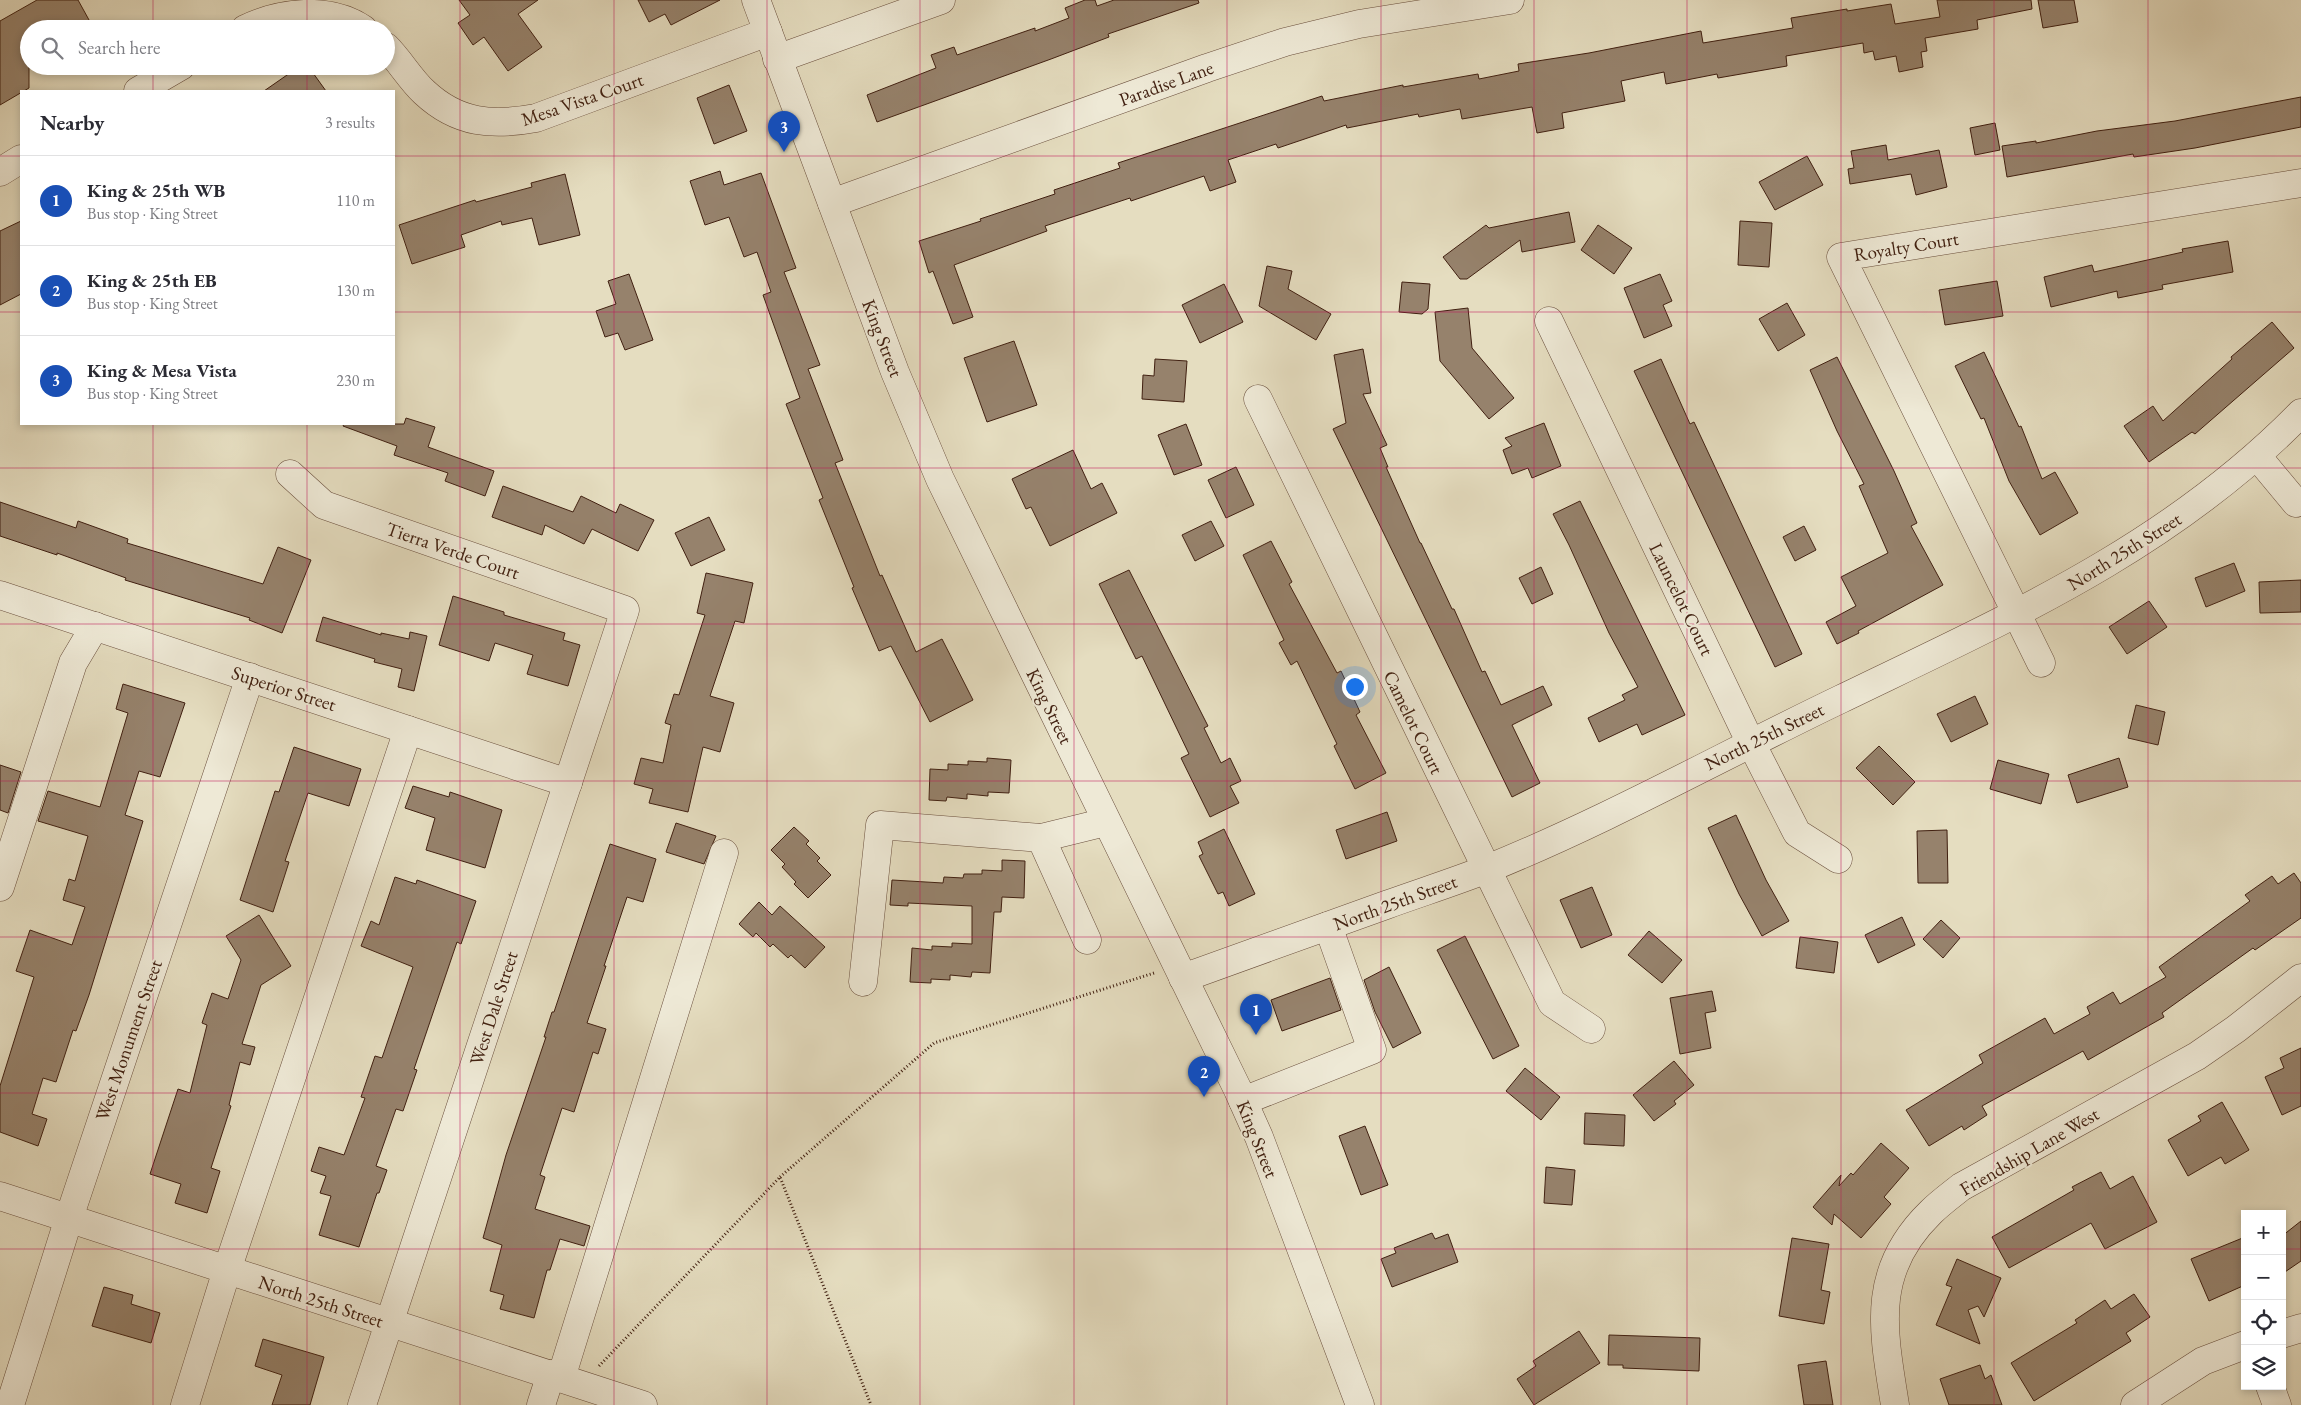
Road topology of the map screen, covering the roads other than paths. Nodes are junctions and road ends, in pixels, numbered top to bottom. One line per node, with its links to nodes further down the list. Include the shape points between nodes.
1 (756, 0): 6 (street, King Street)
2 (941, 0): 8 (street)
3 (1510, 0): 14 (street, Paradise Lane, via 1359,24 1285,42)
4 (265, 20): 5 (street, via 291,14 316,14)
5 (340, 20)
6 (768, 32): 7 (street, Mesa Vista Court, via 536,118 509,123 486,123 463,117 442,105 424,91); 8 (street, King Street)
7 (395, 57)
8 (777, 59): 14 (street, King Street)
9 (166, 75): 10 (street)
10 (140, 90)
11 (20, 160): 12 (street)
12 (0, 172)
13 (2301, 183): 23 (street, Royalty Court, via 1841,257)
14 (832, 203): 30 (street, King Street, via 895,372 940,479)
15 (1549, 321): 28 (street, Launcelot Court)
16 (1258, 399): 34 (street, Camelot Court)
17 (2301, 413): 18 (street, North 25th Street)
18 (2257, 456): 20 (street); 23 (street, North 25th Street, via 2158,532 2110,563)
19 (290, 474): 22 (street, Tierra Verde Court, via 324,505)
20 (2296, 503)
21 (0, 595): 24 (street, Superior Street)
22 (625, 610): 29 (street, West Dale Street)
23 (2017, 614): 25 (street, Royalty Court); 28 (street, North 25th Street)
24 (95, 626): 26 (street, Superior Street); 35 (street, via 73,663)
25 (2041, 663)
26 (250, 677): 27 (street, Superior Street); 44 (street, West Monument Street)
27 (408, 730): 29 (street, Superior Street); 45 (street)
28 (1751, 742): 33 (street, Launcelot Court, via 1797,833); 34 (street, North 25th Street, via 1565,835)
29 (568, 783): 46 (street, West Dale Street)
30 (1106, 822): 31 (street); 38 (street, King Street)
31 (1041, 838): 37 (street); 40 (street, via 880,825)
32 (724, 853): 50 (street)
33 (1838, 859)
34 (1486, 869): 36 (street, North 25th Street); 41 (street, Camelot Court, via 1552,1003)
35 (0, 887)
36 (1328, 926): 38 (street, North 25th Street); 42 (street, via 1372,1050)
37 (1087, 940)
38 (1180, 972): 42 (street, King Street)
39 (2301, 978): 58 (street, Friendship Lane West, via 2197,1056 1961,1187 1931,1212 1911,1234 1897,1257 1884,1305 1884,1334)
40 (863, 982)
41 (1591, 1029)
42 (1243, 1101): 57 (street, King Street)
43 (0, 1196): 44 (street, North 25th Street)
44 (69, 1218): 45 (street, North 25th Street); 52 (street, West Monument Street)
45 (227, 1270): 46 (street, North 25th Street); 53 (street)
46 (388, 1322): 50 (street, North 25th Street); 54 (street, West Dale Street)
47 (2301, 1328): 48 (street)
48 (2286, 1333)
49 (2241, 1347): 59 (street, via 2203,1361)
50 (564, 1379): 55 (street); 56 (street, North 25th Street)
51 (2271, 1390): 60 (street)
52 (10, 1405)
53 (185, 1405)
54 (362, 1405)
55 (541, 1405)
56 (643, 1405)
57 (1360, 1405)
58 (1895, 1405)
59 (2135, 1405)
60 (2276, 1405)

